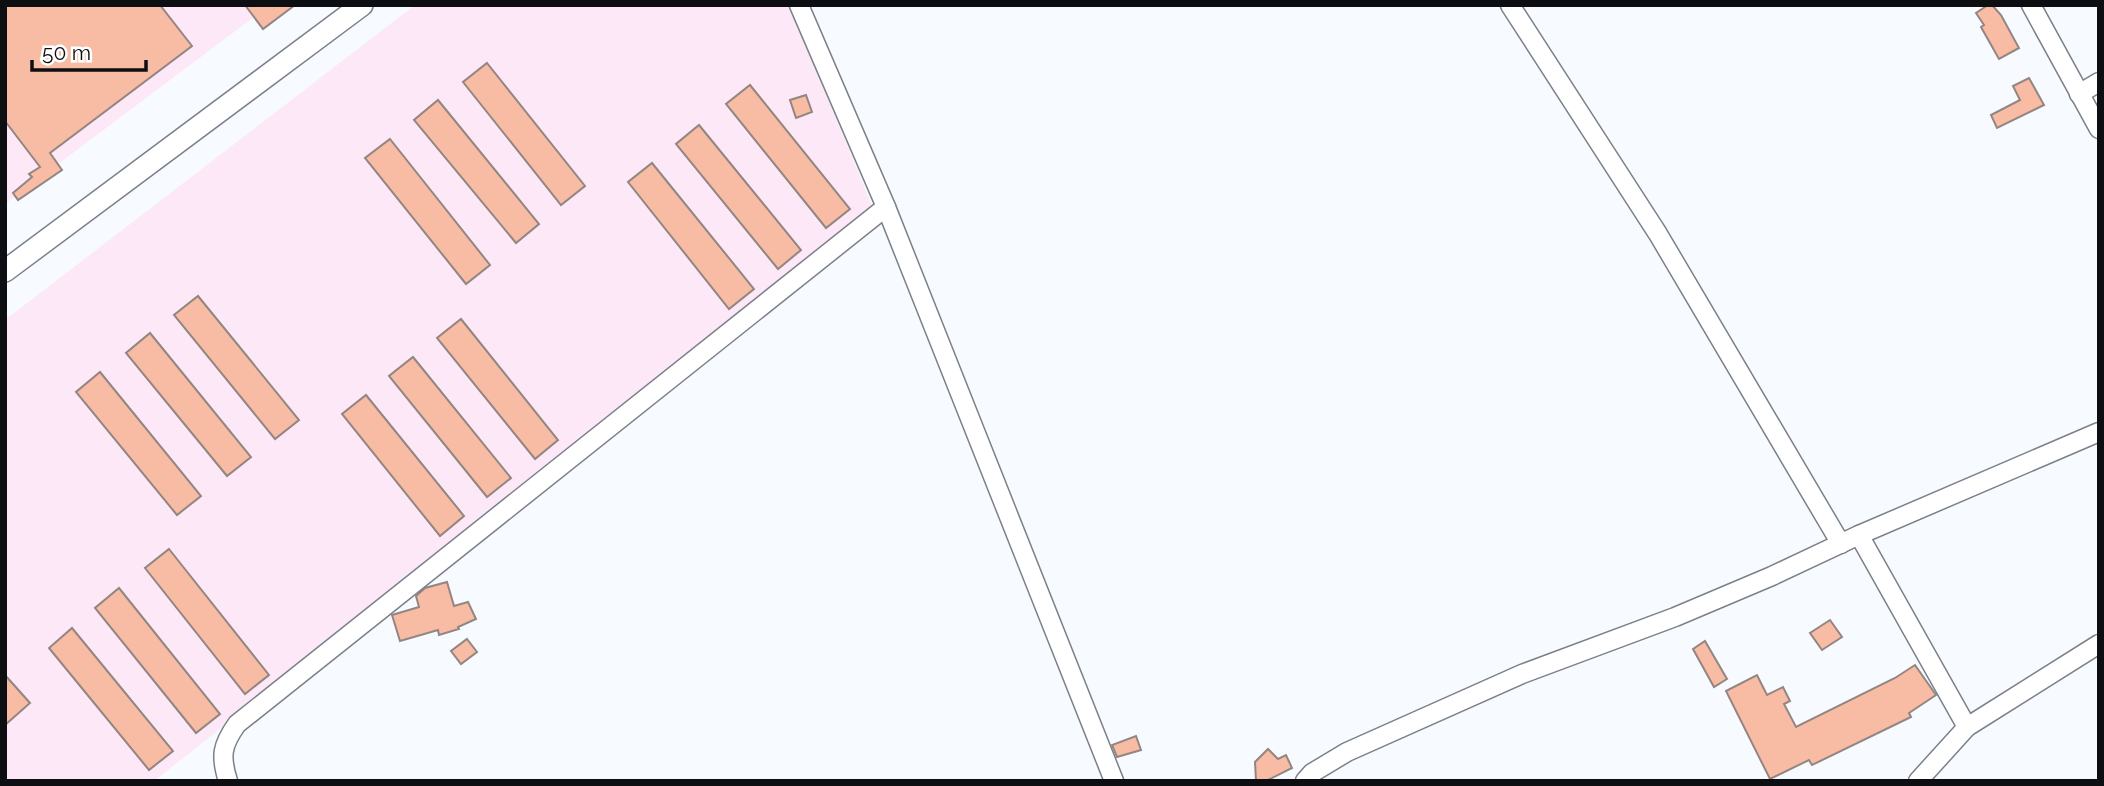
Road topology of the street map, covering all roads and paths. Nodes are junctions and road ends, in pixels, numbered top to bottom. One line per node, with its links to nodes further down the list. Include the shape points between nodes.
1 (362, 5): 9 (street)
2 (799, 5): 8 (street)
3 (1510, 5): 12 (street, via 1658,234)
4 (2031, 5): 6 (street)
5 (2099, 82): 6 (street)
6 (2079, 94): 7 (street)
7 (2099, 129)
8 (886, 207): 15 (street, via 237,724 222,753); 16 (street)
9 (5, 271)
10 (2099, 432): 11 (street)
11 (1859, 535): 12 (street); 14 (street)
12 (1841, 544): 17 (street, via 1347,751)
13 (2099, 645): 14 (street)
14 (1967, 727): 18 (street)
15 (228, 781)
16 (1114, 781)
17 (1305, 781)
18 (1918, 781)

